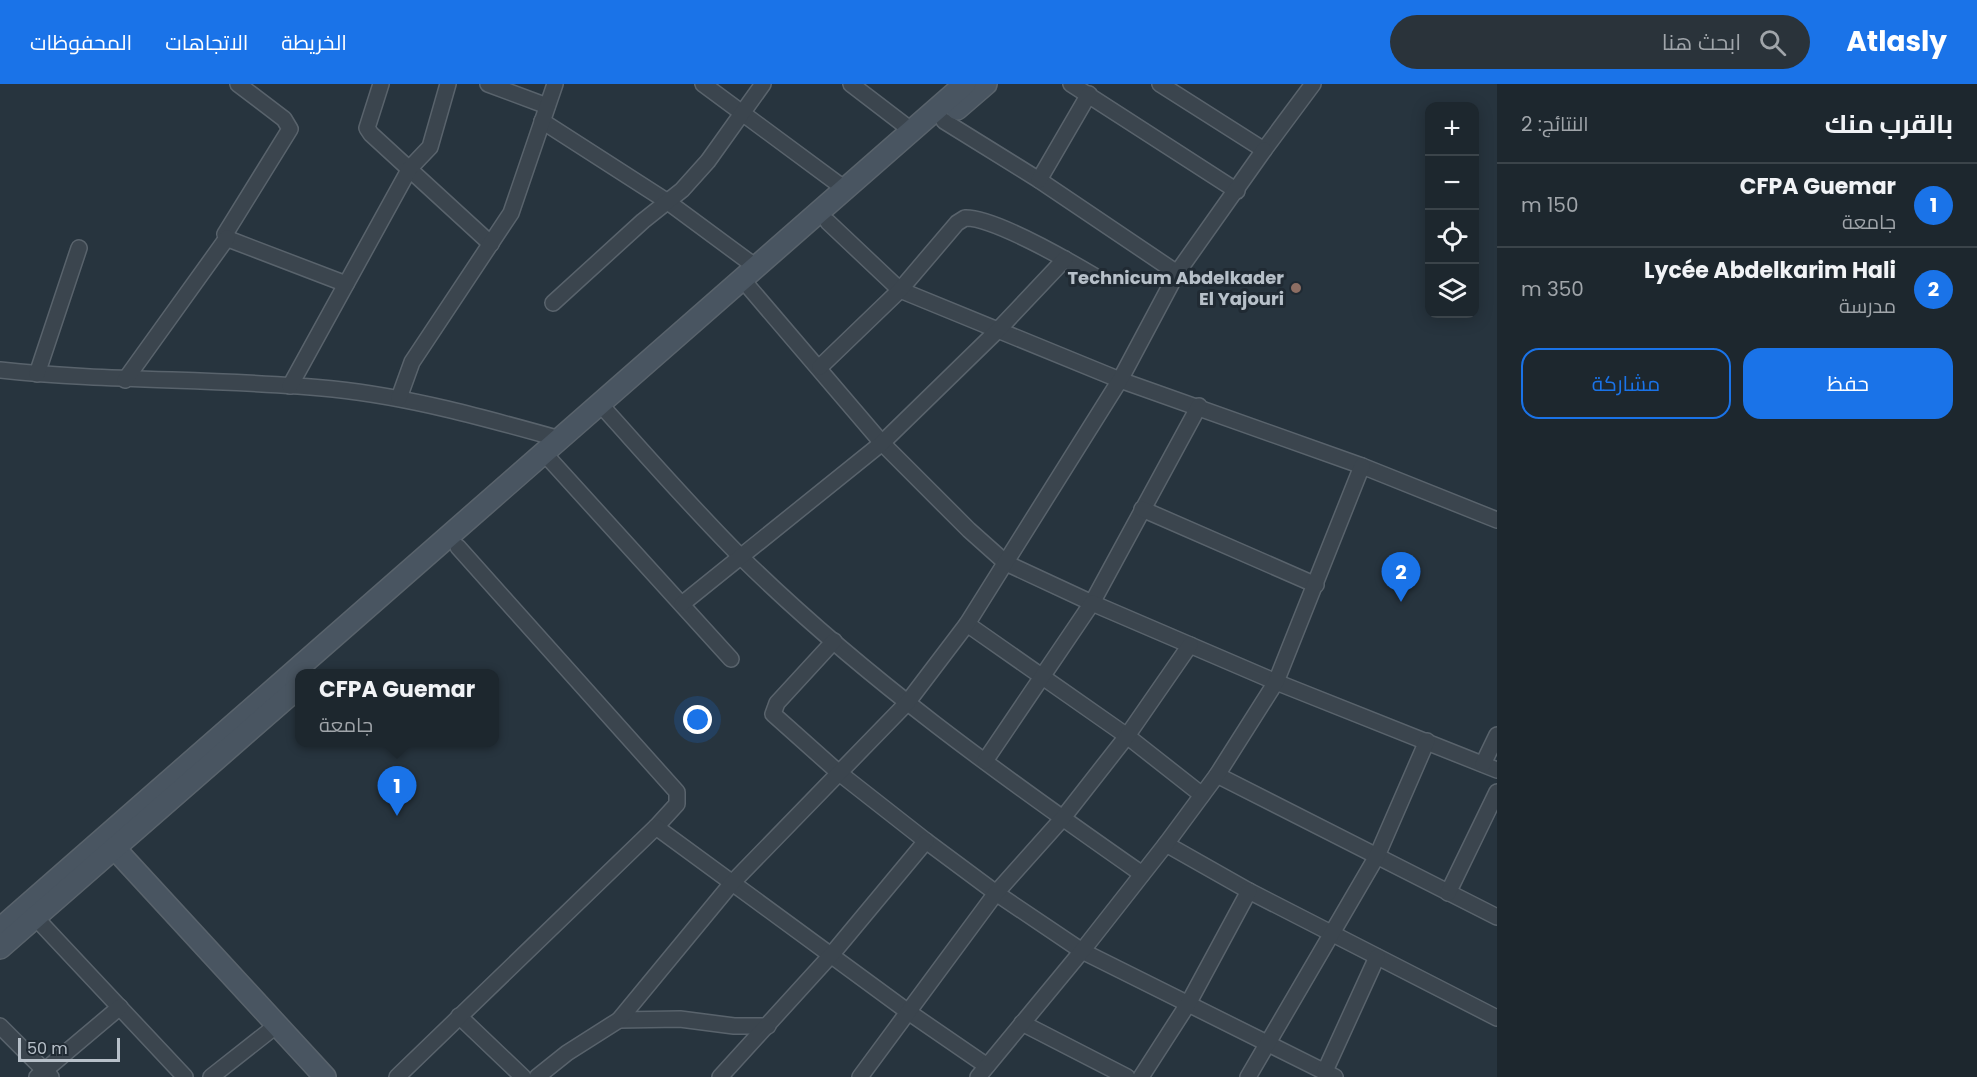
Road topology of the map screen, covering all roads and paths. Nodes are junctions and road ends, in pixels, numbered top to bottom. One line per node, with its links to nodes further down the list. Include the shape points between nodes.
1 (238, 84): 27 (street, via 290,129 225,230)
2 (381, 84): 21 (street, via 366,128)
3 (448, 84): 21 (street, via 430,147)
4 (488, 84): 15 (street)
5 (555, 84): 15 (street)
6 (703, 84): 16 (street)
7 (763, 84): 16 (street)
8 (851, 84): 19 (street)
9 (965, 84): 19 (street)
10 (986, 84): 18 (street)
11 (1071, 84): 14 (street)
12 (1160, 84): 20 (street)
13 (1313, 84): 20 (street)
14 (1089, 94): 22 (street); 24 (street)
15 (547, 106): 17 (street)
16 (743, 112): 23 (street); 25 (street, via 696,176)
17 (542, 121): 25 (street); 28 (street, via 518,200)
18 (944, 121): 22 (street); 26 (street)
19 (911, 130): 23 (street)
20 (1264, 150): 24 (street)
21 (411, 168): 28 (street); 34 (street)
22 (1039, 180): 31 (street)
23 (845, 189): 33 (street)
24 (1237, 190): 31 (street)
25 (668, 202): 33 (street); 36 (street)
26 (828, 222): 33 (street); 35 (street)
27 (227, 238): 34 (street); 41 (street)
28 (491, 244): 44 (street, via 412,362)
29 (79, 248): 40 (street)
30 (1065, 259): 32 (street); 35 (street, via 978,220 965,218); 37 (street)
31 (1177, 273): 42 (street)
32 (1096, 277)
33 (750, 278): 38 (street); 46 (street)
34 (346, 284): 43 (street)
35 (900, 290): 37 (street); 38 (street)
36 (553, 303)
37 (998, 330): 42 (street); 47 (street)
38 (820, 367): 47 (street)
39 (0, 370): 40 (street)
40 (37, 374): 41 (street)
41 (125, 380): 43 (street)
42 (1120, 380): 45 (street); 54 (street)
43 (290, 386): 44 (street)
44 (399, 398): 48 (street)
45 (1199, 406): 49 (street); 50 (street)
46 (604, 409): 48 (street); 53 (street)
47 (882, 443): 53 (street); 54 (street)
48 (552, 452): 52 (street); 57 (street); 62 (street)
49 (1362, 466): 51 (street); 55 (street)
50 (1142, 509): 55 (street); 56 (street)
51 (1497, 520)
52 (458, 547): 63 (street); 80 (street, via 677,792 676,804)
53 (741, 557): 57 (street); 59 (street)
54 (1006, 563): 56 (street); 58 (street)
55 (1316, 585): 66 (street)
56 (1092, 603): 60 (street); 64 (street)
57 (682, 604): 61 (street)
58 (968, 624): 64 (street); 68 (street)
59 (834, 641): 68 (street); 74 (street, via 777,703 773,714)
60 (1190, 645): 66 (street); 70 (street)
61 (731, 659)
62 (307, 669)
63 (320, 669)
64 (1041, 676): 70 (street); 72 (street)
65 (295, 679): 82 (street)
66 (1276, 682): 71 (street); 75 (street)
67 (295, 690): 82 (street)
68 (907, 703): 72 (street); 74 (street)
69 (1497, 735): 73 (street)
70 (1126, 736): 77 (street); 78 (street)
71 (1427, 741): 73 (street); 84 (street)
72 (984, 761): 78 (street)
73 (1490, 767)
74 (838, 772): 81 (street); 86 (street)
75 (1217, 775): 77 (street); 84 (street)
76 (1497, 792): 79 (street)
77 (1202, 795): 83 (street)
78 (1062, 819): 85 (street); 88 (street)
79 (1491, 822): 89 (street)
80 (656, 827): 86 (street); 101 (street)
81 (926, 841): 88 (street); 96 (street)
82 (110, 843): 90 (street); 92 (street); 105 (street)
83 (1166, 844): 85 (street); 87 (street)
84 (1377, 856): 89 (street); 93 (street)
85 (1142, 874): 95 (street)
86 (732, 884): 96 (street); 103 (street)
87 (1249, 891): 93 (street); 98 (street)
88 (996, 893): 95 (street); 100 (street)
89 (1448, 893): 91 (street)
90 (35, 917): 94 (street); 99 (street)
91 (1497, 917)
92 (0, 929)
93 (1333, 934): 97 (street); 108 (street)
94 (0, 948)
95 (1082, 951): 98 (street); 104 (street)
96 (832, 954): 100 (street); 107 (street)
97 (1377, 957): 102 (street); 110 (street)
98 (1188, 1004): 108 (street); 121 (street)
99 (120, 1007): 111 (street); 112 (street)
100 (907, 1011): 109 (street); 119 (street)
101 (459, 1016): 115 (street); 116 (street)
102 (1497, 1018)
103 (619, 1020): 107 (street, via 680,1019); 117 (street)
104 (1022, 1023): 109 (street); 120 (street)
105 (277, 1025): 113 (street); 114 (street)
106 (0, 1026): 111 (street)
107 (768, 1026): 118 (street)
108 (1268, 1042): 110 (street); 122 (street)
109 (982, 1072)
110 (1330, 1074)
111 (44, 1075)
112 (185, 1077)
113 (211, 1077)
114 (325, 1077)
115 (397, 1077)
116 (523, 1077)
117 (537, 1077)
118 (720, 1077)
119 (860, 1077)
120 (1127, 1077)
121 (1141, 1077)
122 (1248, 1077)

